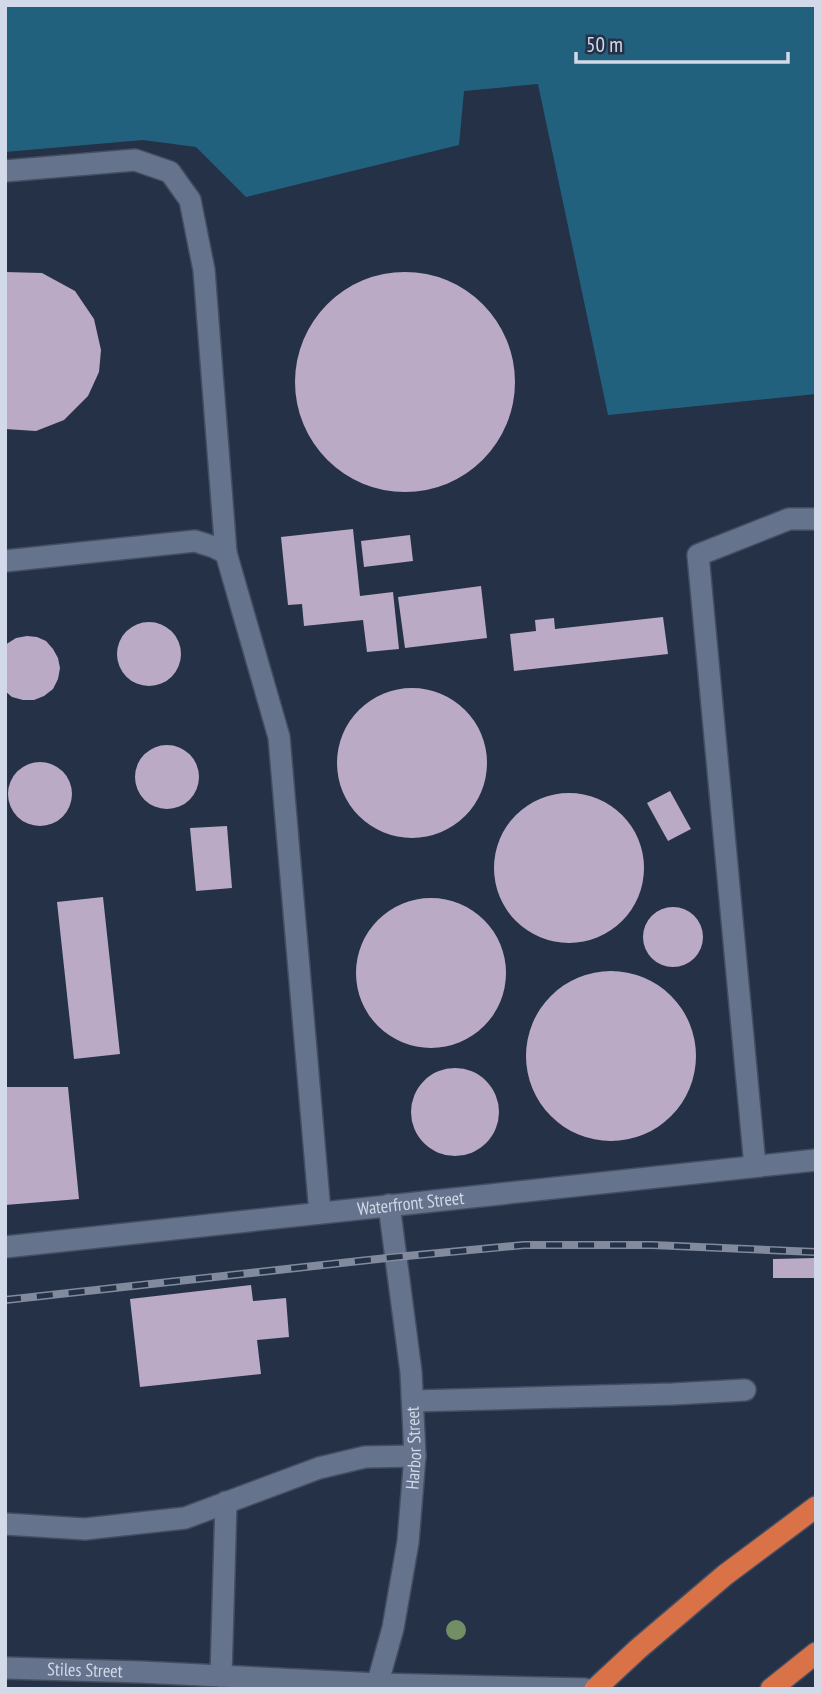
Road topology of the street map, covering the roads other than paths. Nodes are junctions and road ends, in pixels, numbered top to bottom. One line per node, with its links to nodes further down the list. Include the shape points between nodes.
1 (5, 172): 3 (street, via 135,160 170,172 190,200 204,270)
2 (816, 519): 6 (street, via 789,519 698,555)
3 (226, 552): 4 (street, via 195,541); 8 (street, via 279,737)
4 (5, 561)
5 (816, 1160): 6 (street, Waterfront Street)
6 (755, 1166): 7 (street, Waterfront Street)
7 (389, 1205): 8 (street, Waterfront Street); 11 (street, Harbor Street)
8 (320, 1213): 9 (street, Waterfront Street)
9 (5, 1247)
10 (745, 1390): 11 (street)
11 (413, 1401): 12 (street, Harbor Street)
12 (415, 1456): 13 (street, via 365,1457 319,1468); 22 (street, Harbor Street, via 408,1542)
13 (226, 1502): 15 (street, via 185,1518 98,1528); 19 (street)
14 (816, 1507): 24 (highway, via 725,1575)
15 (5, 1524)
16 (816, 1653): 18 (highway)
17 (5, 1668): 20 (street, Stiles Street)
18 (797, 1668): 25 (highway); 26 (highway)
19 (221, 1676): 21 (street, Stiles Street); 22 (street, Stiles Street)
20 (48, 1679): 21 (street, Stiles Street)
21 (139, 1680)
22 (377, 1686): 23 (street, Stiles Street)
23 (585, 1689)
24 (595, 1689)
25 (771, 1689)
26 (781, 1689)

